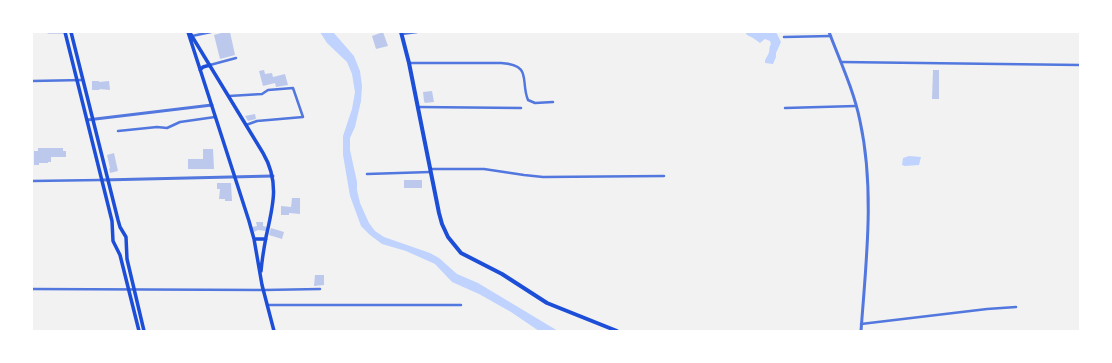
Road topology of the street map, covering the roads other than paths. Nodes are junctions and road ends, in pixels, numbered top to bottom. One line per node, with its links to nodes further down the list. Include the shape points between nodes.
1 (48, 32): 2 (street)
2 (65, 32): 18 (main road)
3 (71, 32): 19 (main road)
4 (188, 32): 9 (main road); 17 (main road)
5 (211, 32): 9 (street)
6 (417, 32): 8 (street)
7 (829, 32): 11 (street)
8 (402, 33): 14 (main road)
9 (192, 36): 15 (main road)
10 (784, 36): 11 (street)
11 (831, 36): 13 (street)
12 (236, 58): 15 (street)
13 (840, 62): 16 (street); 24 (street)
14 (409, 63): 22 (street, via 511,64 522,72 528,100 535,103); 25 (main road)
15 (210, 65): 17 (main road); 21 (main road)
16 (1080, 65)
17 (200, 70): 23 (main road)
18 (77, 80): 19 (street); 20 (street); 30 (main road)
19 (83, 80): 29 (main road)
20 (32, 82)
21 (229, 96): 31 (main road); 31 (street, via 262,94 268,90 293,88 303,117)
22 (553, 102)
23 (212, 105): 28 (main road); 29 (street)
24 (856, 106): 27 (street); 58 (street, via 863,138 868,206)
25 (418, 107): 26 (street); 35 (main road)
26 (521, 108)
27 (785, 108)
28 (216, 117): 32 (street, via 180,122 167,128); 37 (main road)
29 (93, 119): 30 (street); 33 (main road)
30 (87, 120): 34 (main road)
31 (246, 124): 38 (main road, via 267,159)
32 (118, 132)
33 (101, 154): 34 (main road); 41 (main road)
34 (96, 155): 40 (main road)
35 (430, 170): 36 (street); 39 (street, via 484,169 543,177); 62 (main road, via 442,224 452,243 461,253 498,272 546,303)
36 (366, 174)
37 (235, 176): 38 (street); 41 (street); 45 (main road)
38 (273, 176): 46 (main road, via 274,199)
39 (664, 176)
40 (102, 180): 41 (street); 42 (street); 44 (main road, via 113,226)
41 (108, 180): 43 (main road)
42 (32, 181)
43 (123, 234): 44 (main road, via 118,233); 47 (main road)
44 (113, 237): 48 (main road, via 113,241)
45 (254, 239): 46 (main road); 49 (main road)
46 (266, 239): 49 (main road)
47 (126, 241): 48 (main road); 53 (main road)
48 (119, 245): 52 (main road)
49 (260, 273): 54 (main road)
50 (32, 289): 52 (street)
51 (320, 289): 54 (street)
52 (129, 290): 53 (street); 59 (main road)
53 (134, 290): 54 (street); 60 (main road)
54 (264, 290): 55 (main road)
55 (267, 305): 56 (street); 61 (main road)
56 (461, 305)
57 (1016, 307): 58 (street)
58 (861, 324): 63 (street)
59 (139, 331)
60 (144, 331)
61 (274, 331)
62 (617, 331)
63 (861, 331)

